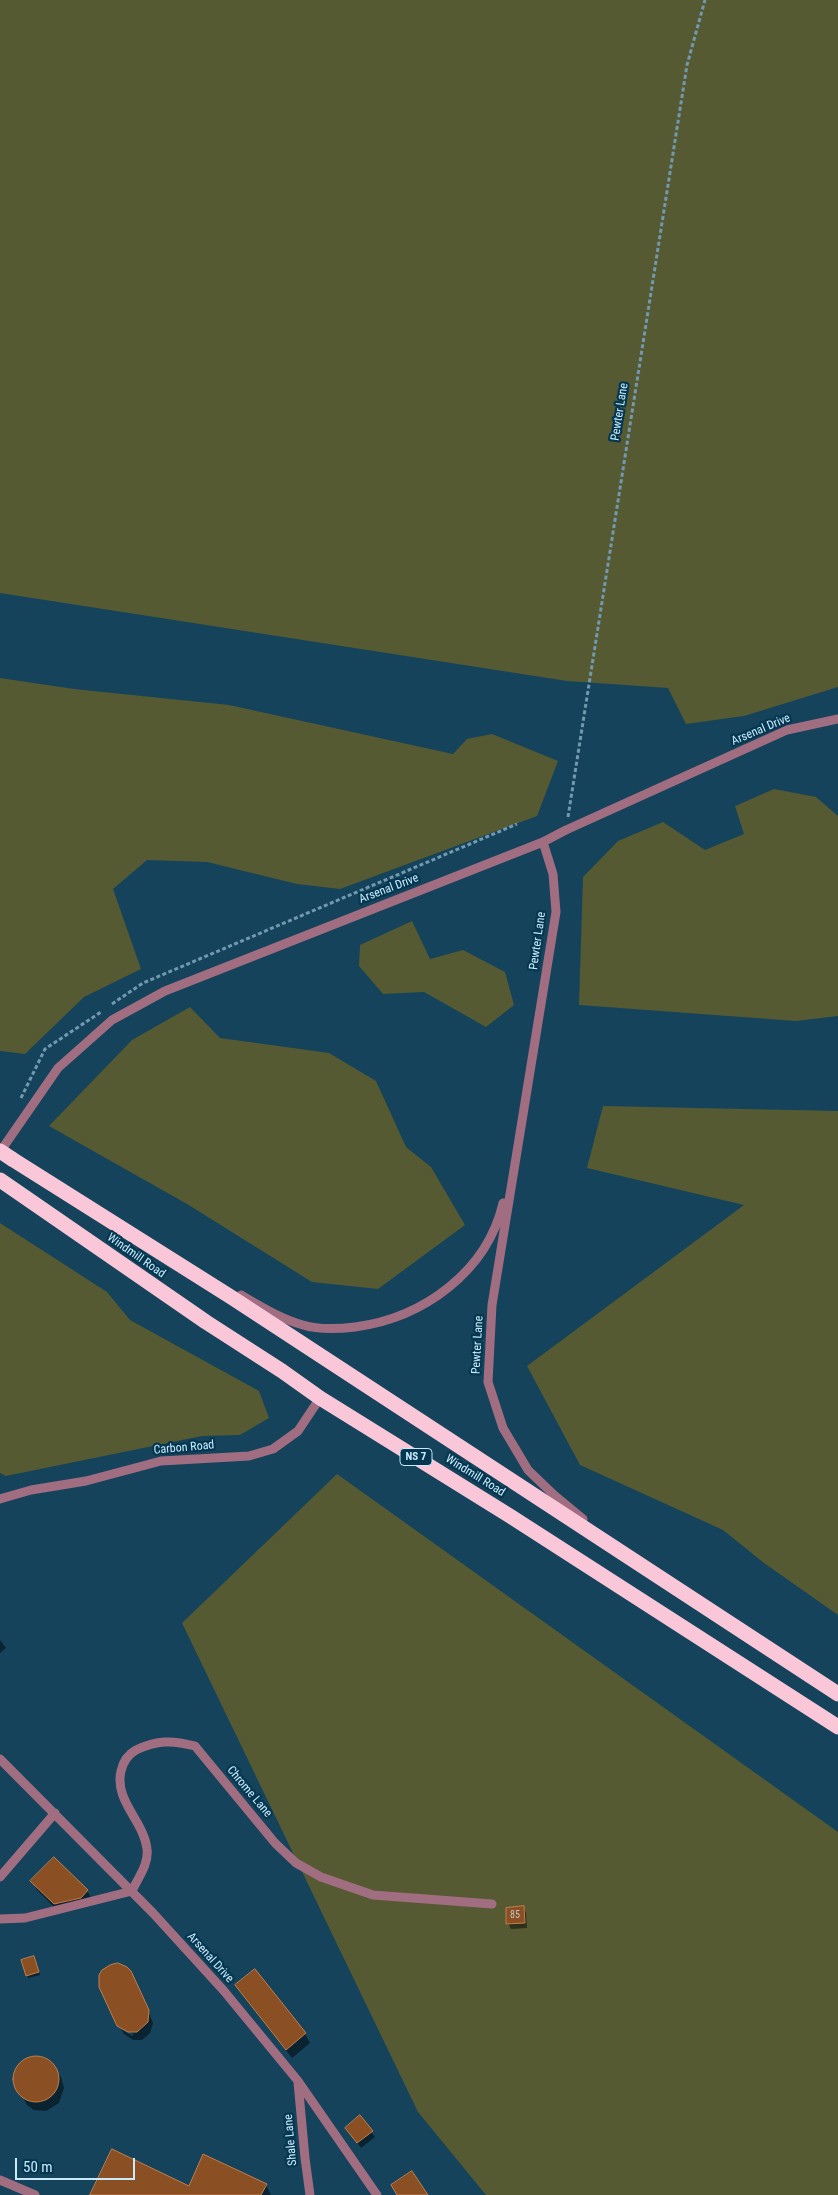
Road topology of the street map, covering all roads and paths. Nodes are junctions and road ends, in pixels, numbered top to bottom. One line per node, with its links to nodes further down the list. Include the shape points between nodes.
1 (705, 0): 3 (path, Pewter Lane, via 688,65)
2 (838, 719): 3 (lane, Arsenal Drive, via 787,730)
3 (566, 830): 4 (lane, Arsenal Drive)
4 (543, 842): 5 (lane, Pewter Lane, via 553,874 556,912); 6 (lane, Arsenal Drive, via 165,991 112,1020 58,1068)
5 (521, 1133): 8 (lane, Pewter Lane, via 500,1217 488,1244 470,1267 437,1298 378,1324 336,1329 303,1325 262,1307); 11 (lane, Pewter Lane, via 492,1305 489,1344 488,1382 503,1428 528,1470 554,1496 686,1589)
6 (4, 1154): 8 (highway, Windmill Road / NS 7)
7 (0, 1180): 9 (highway, Windmill Road / NS 7)
8 (140, 1240): 11 (highway, Windmill Road / NS 7)
9 (320, 1398): 10 (lane, Carbon Road, via 298,1431 273,1449 249,1456 161,1461); 13 (highway, Windmill Road / NS 7)
10 (0, 1499)
11 (711, 1611): 12 (highway, Windmill Road / NS 7)
12 (838, 1694)
13 (838, 1727)
14 (0, 1759): 15 (lane, Arsenal Drive)
15 (55, 1813): 16 (lane); 17 (lane, Arsenal Drive)
16 (0, 1877)
17 (132, 1891): 18 (lane, Chrome Lane, via 147,1861 147,1847 120,1790 119,1778 123,1762 132,1752 163,1741 195,1746 275,1843 296,1863 321,1877 373,1895); 19 (lane, via 25,1918); 20 (lane, Arsenal Drive, via 224,1991)
18 (492, 1904)
19 (0, 1919)
20 (298, 2082): 23 (lane, Shale Lane); 24 (lane, Arsenal Drive)
21 (0, 2180): 22 (lane)
22 (35, 2195)
23 (310, 2195)
24 (377, 2195)

